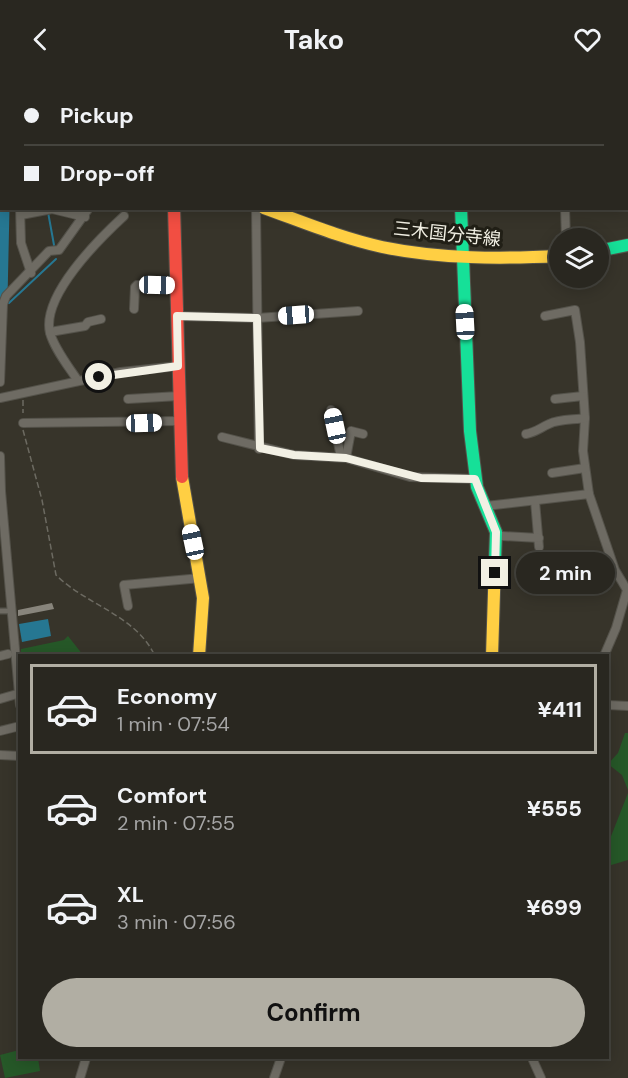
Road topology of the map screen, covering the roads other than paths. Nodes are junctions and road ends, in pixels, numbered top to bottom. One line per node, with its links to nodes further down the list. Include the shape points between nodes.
1 (64, 210): 7 (street); 8 (street)
2 (174, 210): 16 (street)
3 (256, 210): 21 (street)
4 (270, 210): 14 (street, 三木国分寺線, via 357,240)
5 (461, 210): 14 (street)
6 (565, 210): 10 (street)
7 (20, 212): 15 (street, via 21,243)
8 (87, 212): 15 (street, via 59,250 49,251)
9 (124, 216): 24 (street, via 71,272 51,315)
10 (566, 228)
11 (628, 245): 12 (street)
12 (609, 249)
13 (549, 256): 14 (street, 三木国分寺線)
14 (462, 257): 45 (street)
15 (31, 273): 23 (street, via 6,296)
16 (176, 286): 17 (street, via 137,285); 19 (street)
17 (134, 309)
18 (358, 311): 21 (street)
19 (177, 316): 21 (street); 25 (street)
20 (545, 316): 29 (street, via 575,310)
21 (257, 318): 40 (street)
22 (101, 319): 24 (street)
23 (1, 323): 27 (street)
24 (50, 332): 26 (street)
25 (178, 366): 26 (street); 28 (street)
26 (78, 381): 30 (street)
27 (0, 382)
28 (179, 396): 31 (street); 35 (street)
29 (583, 396): 32 (street); 34 (street)
30 (0, 398)
31 (128, 399)
32 (555, 399)
33 (331, 410): 42 (street)
34 (585, 418): 38 (street, via 547,424 540,431); 43 (street)
35 (179, 421): 36 (street); 52 (street, via 182,480)
36 (23, 423)
37 (363, 434): 42 (street, via 351,431)
38 (526, 434)
39 (222, 437): 40 (street)
40 (260, 448): 42 (street)
41 (0, 456): 54 (street)
42 (344, 458): 45 (street, via 410,477)
43 (585, 468): 44 (street); 46 (street)
44 (552, 473)
45 (475, 479): 48 (street)
46 (589, 494): 47 (street); 57 (street, via 615,570 627,590)
47 (535, 501): 48 (street); 50 (street)
48 (486, 506): 56 (street, via 496,532)
49 (502, 536): 50 (street)
50 (539, 538): 51 (street)
51 (539, 547)
52 (201, 578): 53 (street, via 124,585); 55 (street)
53 (128, 606)
54 (5, 611): 58 (street)
55 (199, 654)
56 (492, 654)
57 (605, 654)
58 (15, 695): 59 (street); 60 (street)
59 (0, 699)
60 (18, 701)
61 (609, 705): 62 (street)
62 (628, 706)
63 (16, 727): 64 (street)
64 (0, 731)
65 (0, 755): 66 (street)
66 (18, 756)
67 (86, 1059): 70 (street)
68 (281, 1059): 71 (street)
69 (532, 1059): 72 (street)
70 (80, 1078)
71 (274, 1078)
72 (541, 1078)

